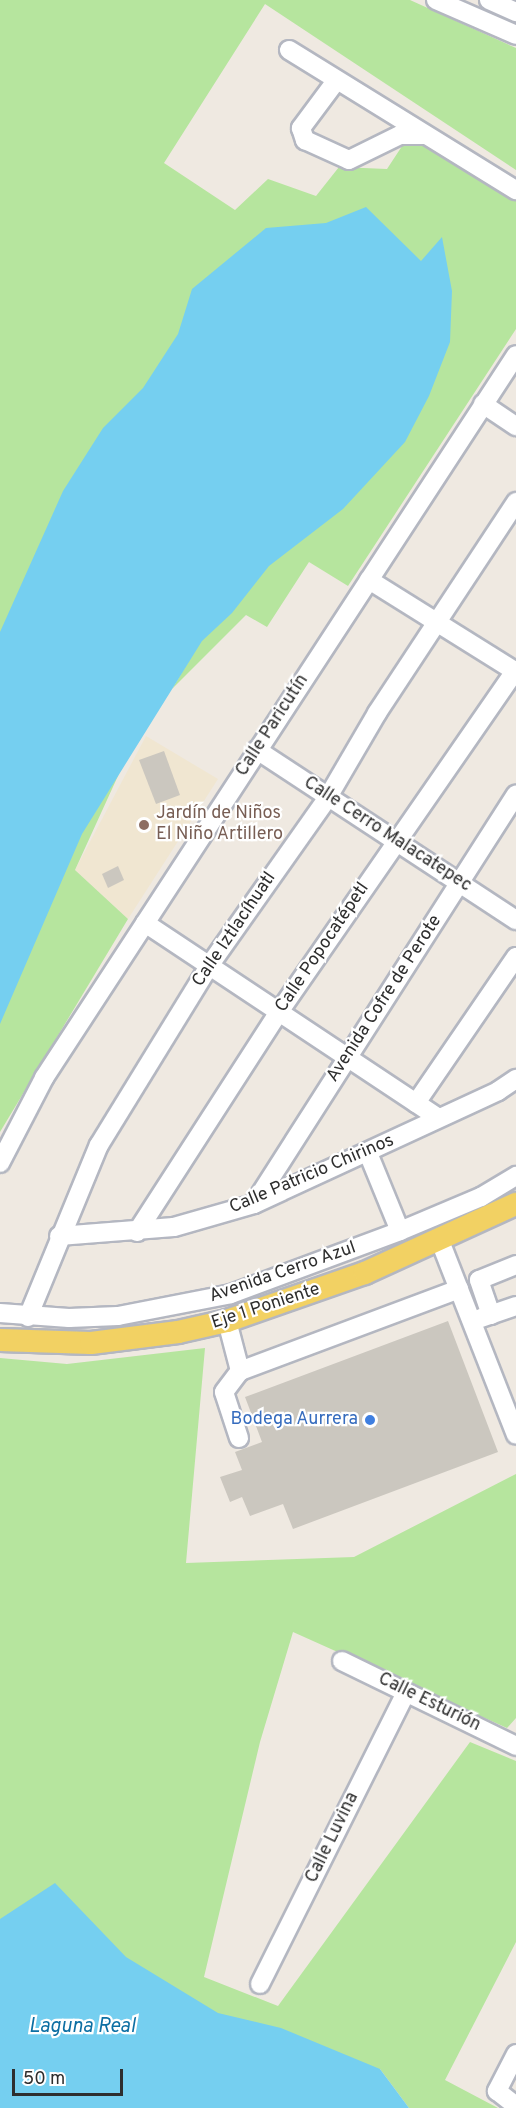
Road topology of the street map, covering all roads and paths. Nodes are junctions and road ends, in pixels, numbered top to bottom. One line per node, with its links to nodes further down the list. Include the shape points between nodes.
1 (436, 0): 4 (street)
2 (489, 0): 3 (street)
3 (516, 12)
4 (516, 35)
5 (289, 50): 6 (street)
6 (336, 81): 7 (street); 7 (street, via 301,128 305,140 349,160 400,135)
7 (424, 135): 8 (street)
8 (516, 190)
9 (516, 355): 10 (street, Calle Paricutín)
10 (483, 404): 11 (street); 13 (street, Calle Paricutín)
11 (516, 426)
12 (516, 502): 14 (street, Calle Iztlacíhuatl)
13 (369, 580): 14 (street); 16 (street, Calle Paricutín)
14 (437, 622): 15 (street); 18 (street, Calle Iztlacíhuatl)
15 (516, 671): 19 (street, Calle Popocatépetl)
16 (257, 750): 18 (street, Calle Cerro Malacatepec); 22 (street, Calle Paricutín)
17 (516, 795): 20 (street, Avenida Cofre de Perote)
18 (328, 797): 19 (street, Calle Cerro Malacatepec); 24 (street, Calle Iztlacíhuatl)
19 (396, 841): 20 (street, Calle Cerro Malacatepec); 25 (street, Calle Popocatépetl)
20 (460, 883): 21 (street, Calle Cerro Malacatepec); 26 (street, Avenida Cofre de Perote)
21 (516, 920)
22 (145, 923): 24 (street); 31 (street, Calle Paricutín, via 44,1078)
23 (516, 957): 28 (street)
24 (209, 966): 25 (street); 37 (street, Calle Iztlacíhuatl, via 99,1145)
25 (279, 1012): 26 (street); 36 (street, Calle Popocatépetl)
26 (347, 1058): 28 (street); 33 (street, Avenida Cofre de Perote)
27 (516, 1079): 29 (street, Calle Patricio Chirinos)
28 (416, 1103): 29 (street)
29 (438, 1118): 30 (street, Calle Patricio Chirinos)
30 (368, 1153): 33 (street, Calle Patricio Chirinos); 35 (street)
31 (0, 1163)
32 (516, 1176): 35 (street, Avenida Cerro Azul, via 481,1197)
33 (254, 1204): 36 (street, Calle Patricio Chirinos, via 201,1220)
34 (516, 1204): 38 (main road, Eje 1 Poniente)
35 (400, 1231): 44 (street, Avenida Cerro Azul, via 231,1294 118,1316)
36 (137, 1232): 37 (street, Calle Patricio Chirinos)
37 (59, 1236): 44 (street, Calle Iztlacíhuatl)
38 (440, 1240): 40 (street); 45 (main road, Eje 1 Poniente, via 366,1273)
39 (516, 1265): 43 (street, via 479,1280)
40 (459, 1289): 46 (street); 48 (street)
41 (516, 1305): 43 (street)
42 (0, 1313): 44 (street, Avenida Cerro Azul)
43 (491, 1315): 46 (street)
44 (28, 1317)
45 (227, 1321): 47 (main road, Eje 1 Poniente, via 178,1332 91,1343); 48 (street)
46 (471, 1321): 49 (street)
47 (0, 1340)
48 (240, 1371): 50 (street, via 224,1392)
49 (516, 1435)
50 (239, 1438)
51 (342, 1660): 52 (street, Calle Esturión)
52 (406, 1692): 53 (street, Calle Esturión); 54 (street, Calle Luvina)
53 (516, 1746)
54 (260, 1984)
55 (516, 2054): 56 (street, via 498,2094)
56 (516, 2106)

